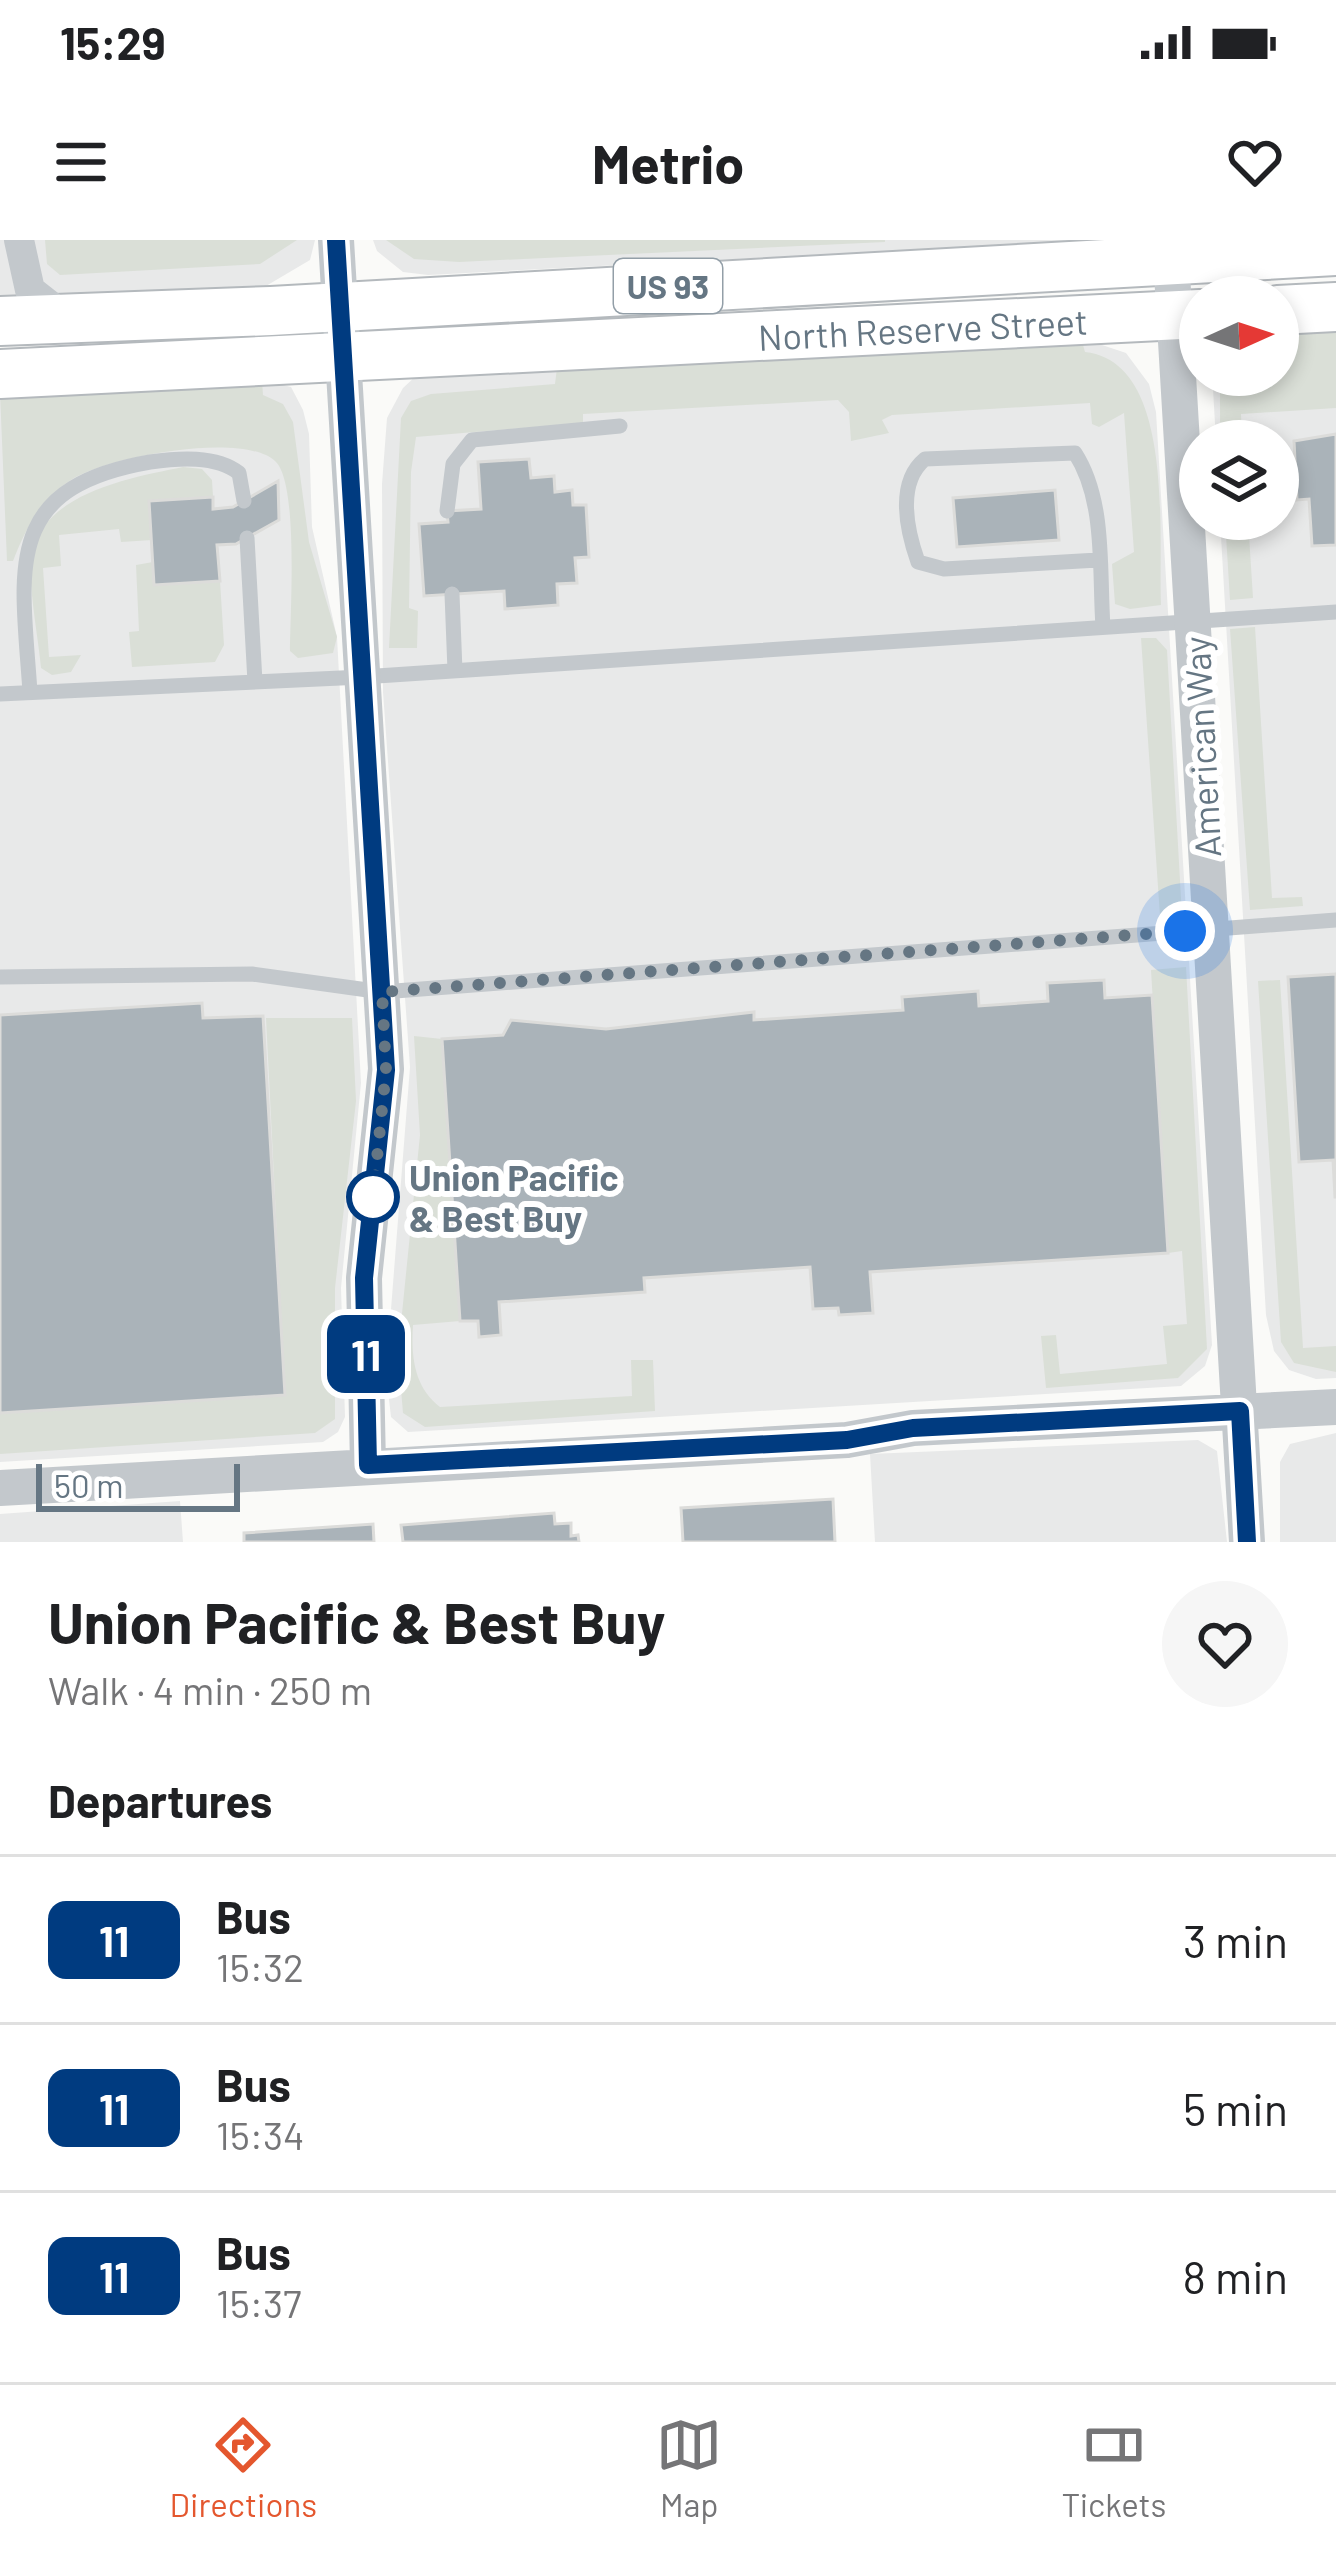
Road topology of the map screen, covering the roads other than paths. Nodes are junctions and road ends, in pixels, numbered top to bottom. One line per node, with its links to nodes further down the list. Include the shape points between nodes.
1 (19, 240): 10 (street, via 30,290)
2 (336, 240): 6 (street)
3 (1171, 249): 4 (highway, North Reserve Street / US 93); 5 (street, American Way); 6 (highway, North Reserve Street / US 93)
4 (1336, 250)
5 (1179, 280)
6 (339, 306): 10 (highway, North Reserve Street / US 93); 12 (street)
7 (1336, 307): 8 (highway)
8 (1299, 309)
9 (1179, 314): 12 (highway, North Reserve Street / US 93)
10 (67, 319): 11 (highway, North Reserve Street / US 93)
11 (0, 321)
12 (342, 357): 13 (highway, North Reserve Street / US 93); 25 (street)
13 (0, 374)
14 (1190, 396): 22 (street, American Way)
15 (620, 426): 17 (lane, via 472,440 452,464)
16 (244, 501): 27 (lane, via 239,473 227,464 159,460 116,468 51,503 22,552)
17 (447, 511)
18 (247, 538): 26 (lane)
19 (1098, 560): 19 (lane, via 1092,479 1075,453 925,459 914,469 907,496 918,562 944,569); 23 (lane)
20 (452, 594): 24 (lane)
21 (1336, 612): 22 (lane)
22 (1196, 621): 23 (lane); 30 (street, American Way)
23 (1103, 627): 24 (lane)
24 (455, 671): 25 (lane)
25 (362, 677): 26 (lane); 32 (street)
26 (255, 682): 27 (lane)
27 (30, 692): 28 (lane)
28 (0, 694)
29 (1336, 920): 30 (lane)
30 (1210, 929): 32 (lane); 34 (street, American Way)
31 (0, 977): 32 (lane, via 252,974)
32 (382, 992): 35 (street, via 386,1070 364,1278)
33 (1336, 1407): 34 (street)
34 (1240, 1411): 35 (street); 37 (street, American Way)
35 (368, 1465): 36 (street)
36 (0, 1488)
37 (1247, 1542)

